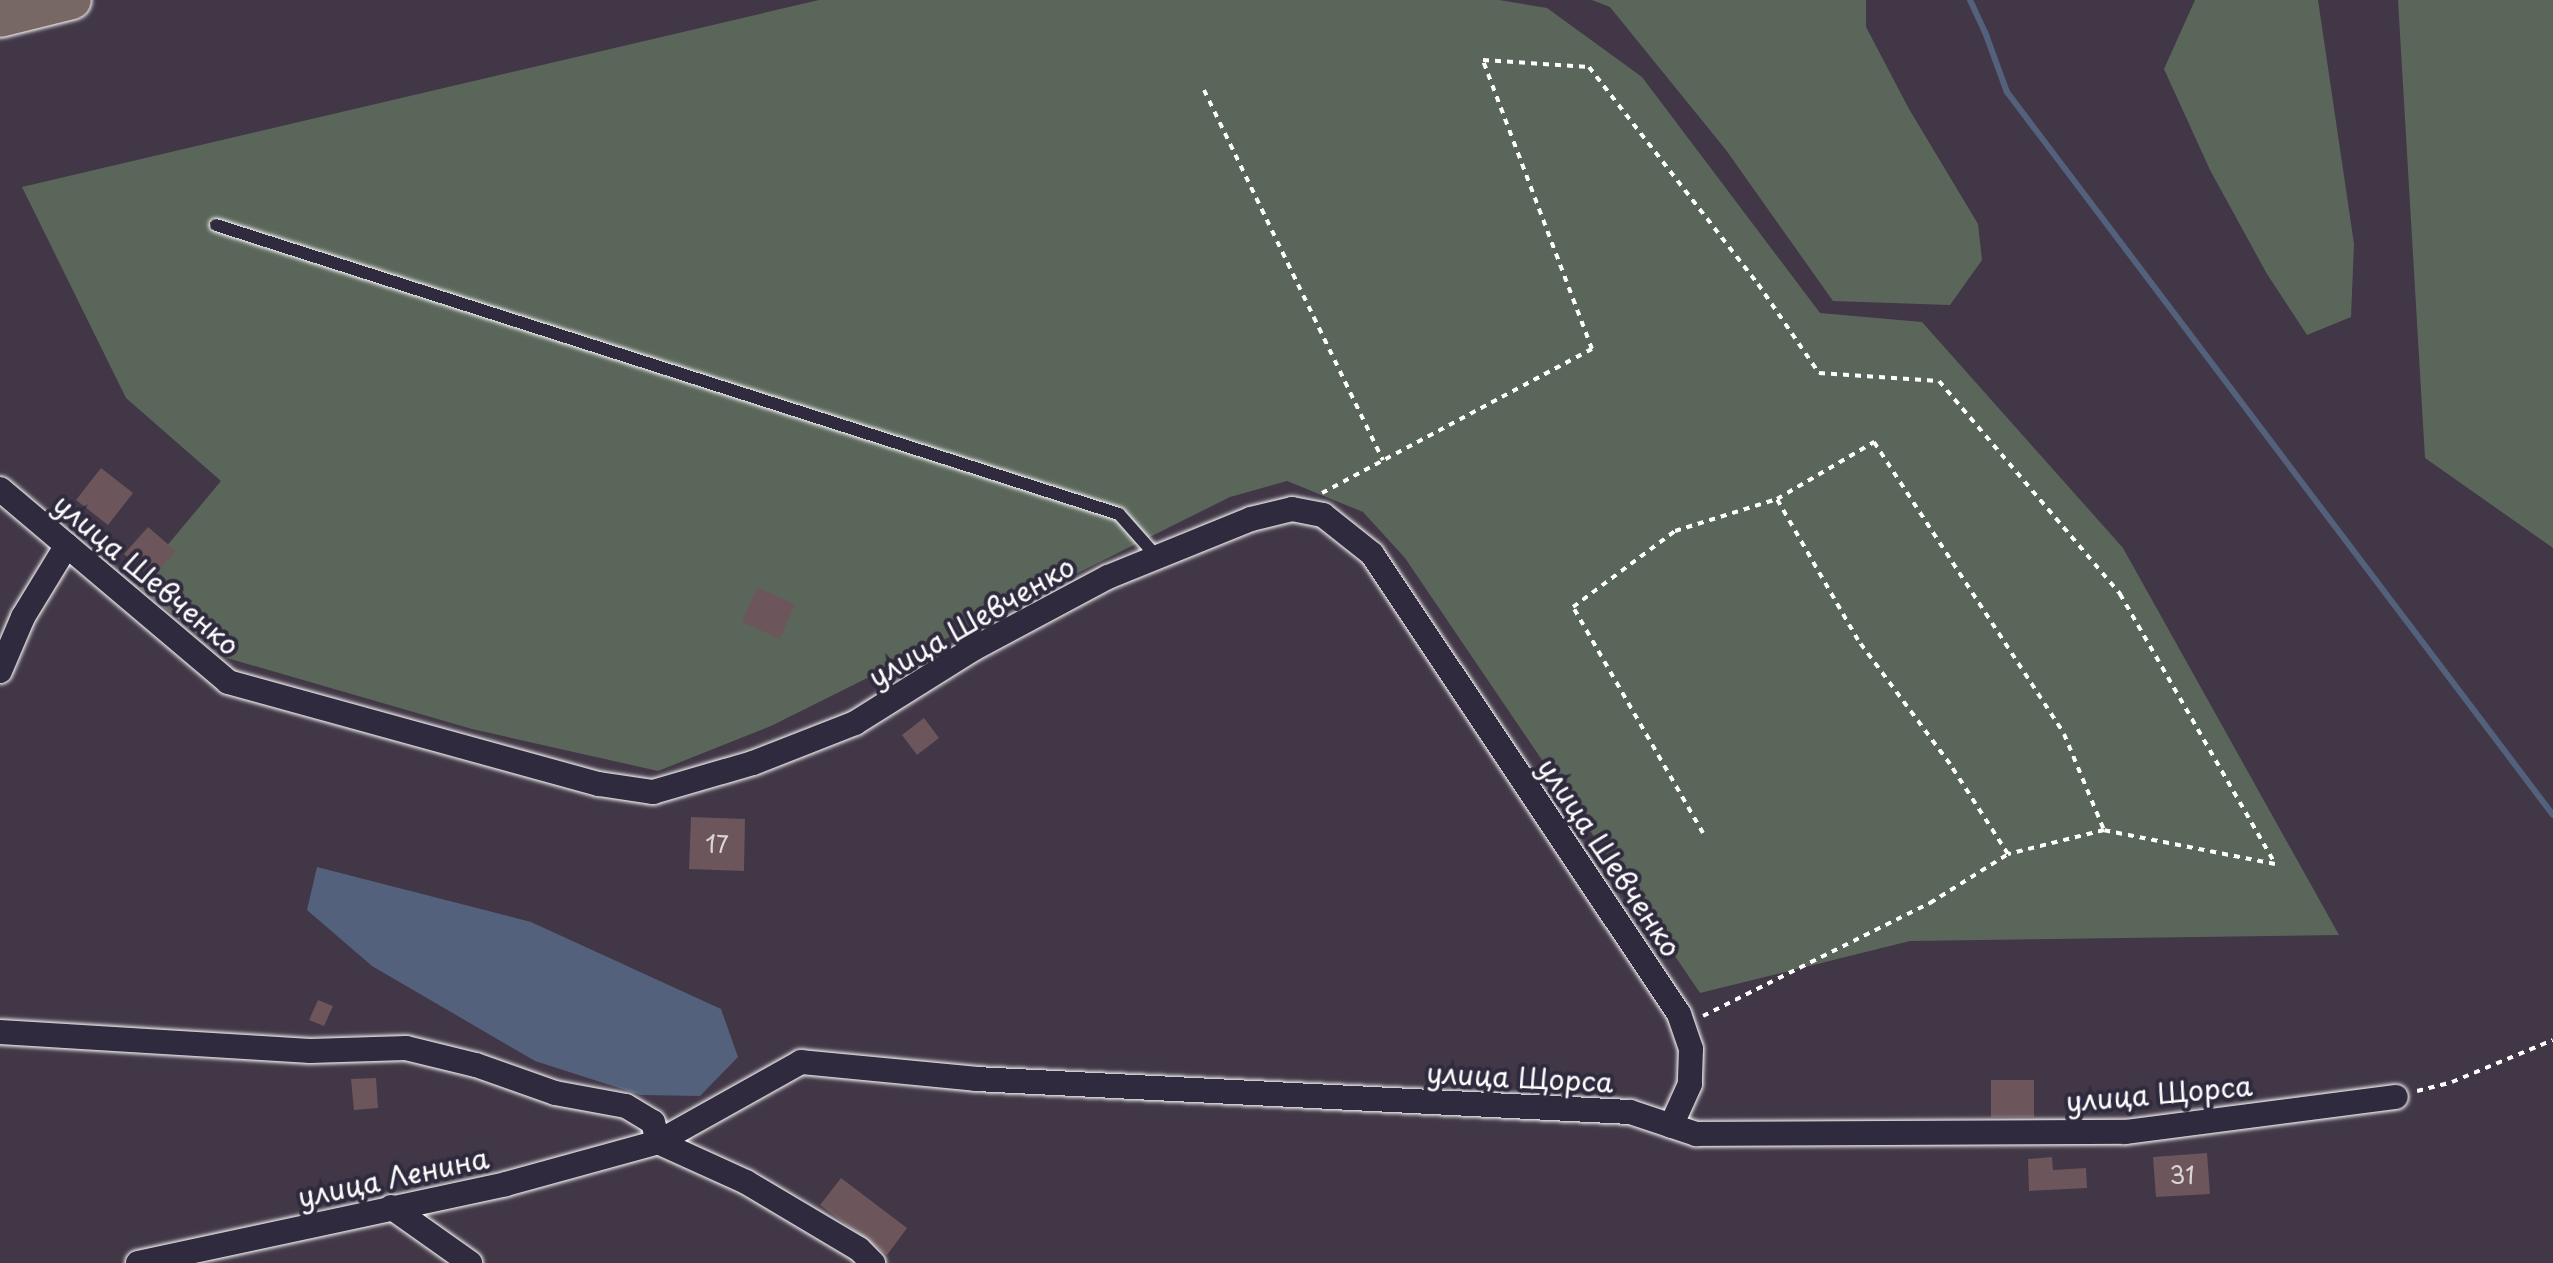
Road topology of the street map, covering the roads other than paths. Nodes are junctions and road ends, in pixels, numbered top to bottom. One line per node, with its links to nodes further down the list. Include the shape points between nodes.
1 (72, 0): 2 (main road)
2 (0, 18)
3 (216, 225): 6 (lane, via 1119,514)
4 (0, 489): 5 (street, улица Шевченко)
5 (67, 545): 6 (street, улица Шевченко, via 228,682 599,784 653,792 753,763 855,723 973,649 1108,577); 7 (street, via 23,617)
6 (1157, 557): 10 (street, улица Шевченко, via 1251,519 1292,509 1323,515 1372,554 1679,1014 1691,1049 1690,1084)
7 (0, 671)
8 (0, 1032): 11 (street, via 310,1051 406,1048 555,1093 626,1106 653,1122)
9 (2396, 1097): 10 (street, улица Щорса, via 2125,1132 1696,1134)
10 (1671, 1126): 11 (street, улица Щорса, via 1630,1112 976,1079 801,1062)
11 (658, 1142): 12 (street, улица Ленина, via 506,1184); 15 (street, via 746,1182 859,1249)
12 (391, 1207): 13 (street, улица Ленина); 14 (street)
13 (138, 1263)
14 (470, 1263)
15 (873, 1263)

